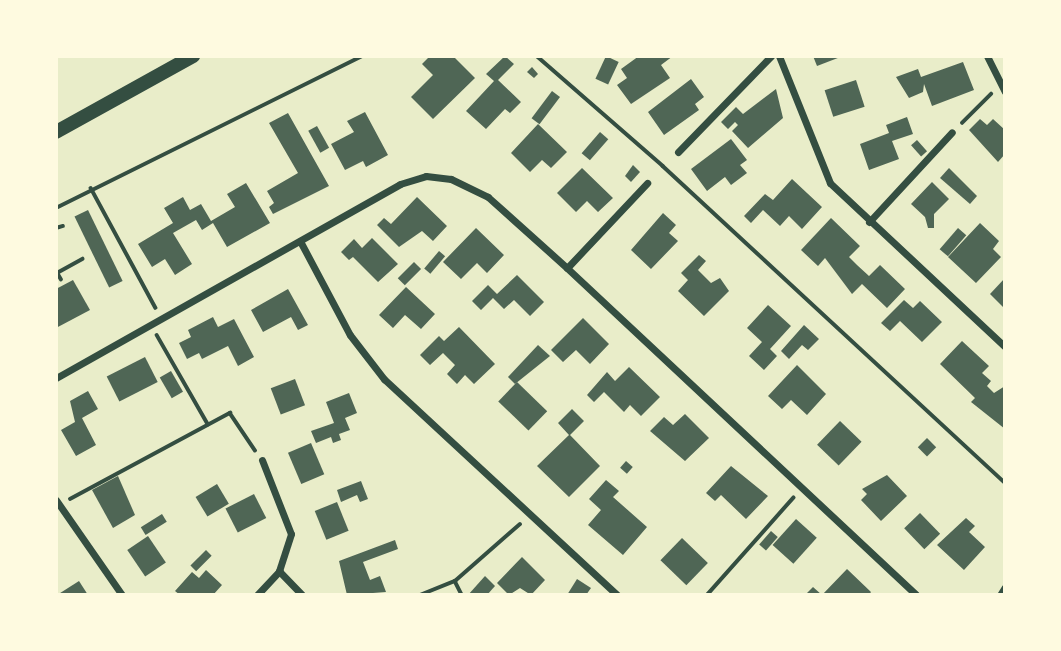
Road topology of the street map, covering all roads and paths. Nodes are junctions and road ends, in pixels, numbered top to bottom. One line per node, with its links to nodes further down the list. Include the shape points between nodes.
1 (193, 56): 8 (main road)
2 (362, 56): 12 (path)
3 (537, 56): 27 (path, via 663,166)
4 (771, 56): 10 (street)
5 (779, 56): 14 (street, via 830,183)
6 (987, 56): 7 (street)
7 (1002, 89): 9 (path)
8 (56, 132)
9 (953, 132): 14 (street)
10 (678, 152)
11 (647, 183): 19 (street)
12 (91, 188): 13 (path); 21 (path)
13 (56, 208)
14 (869, 222): 23 (street)
15 (63, 226): 16 (path)
16 (56, 228)
17 (300, 241): 19 (street, via 400,184 426,176 451,179 488,198); 21 (street); 30 (street, via 351,335 384,379)
18 (82, 259): 20 (path, via 57,273)
19 (567, 268): 28 (street)
20 (61, 279)
21 (162, 319): 22 (street)
22 (152, 325): 24 (street); 25 (path)
23 (1005, 347)
24 (56, 378)
25 (208, 424): 26 (path, via 230,413); 29 (path)
26 (262, 460): 31 (street, via 291,534)
27 (1005, 483)
28 (802, 488): 40 (path); 41 (street)
29 (57, 503): 34 (street)
30 (533, 513): 32 (path); 39 (street)
31 (279, 571): 35 (street); 36 (street)
32 (455, 581): 37 (path); 38 (path)
33 (1005, 587): 42 (street)
34 (122, 595)
35 (257, 595)
36 (302, 595)
37 (420, 595)
38 (462, 595)
39 (617, 595)
40 (707, 595)
41 (916, 595)
42 (1000, 595)

